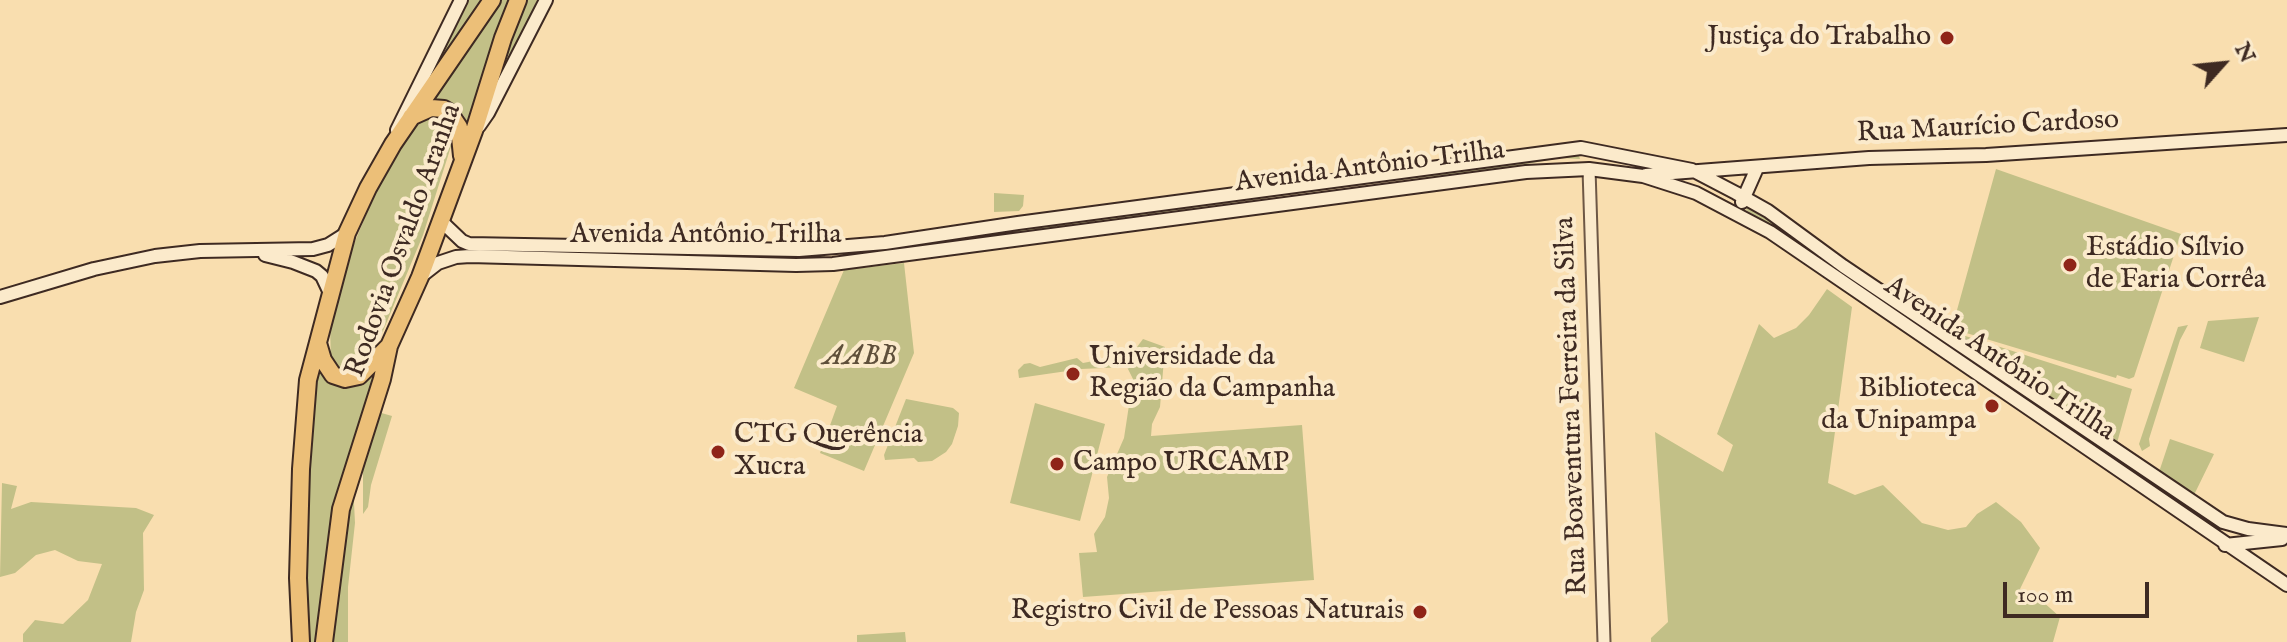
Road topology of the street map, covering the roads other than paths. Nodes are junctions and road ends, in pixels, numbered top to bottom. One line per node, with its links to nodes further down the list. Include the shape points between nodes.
1 (461, 0): 8 (main road)
2 (492, 0): 5 (highway, Rodovia Osvaldo Aranha)
3 (518, 0): 6 (highway, Rodovia Osvaldo Aranha)
4 (546, 0): 6 (main road)
5 (410, 118): 8 (highway, Rodovia Osvaldo Aranha); 9 (highway, via 431,108 449,112 459,127)
6 (474, 131): 9 (highway, Rodovia Osvaldo Aranha)
7 (2287, 135): 10 (main road, Rua Maurício Cardoso)
8 (393, 144): 17 (highway, Rodovia Osvaldo Aranha)
9 (463, 161): 16 (highway, Rodovia Osvaldo Aranha)
10 (1757, 168): 12 (main road, Rua Maurício Cardoso); 14 (main road)
11 (1589, 169): 13 (main road, Avenida Antônio Trilha); 19 (main road, Avenida Antônio Trilha, via 1516,173 833,264); 30 (street, Rua Boaventura Ferreira da Silva)
12 (1692, 170): 13 (main road); 14 (main road, Avenida Antônio Trilha); 19 (main road, Avenida Antônio Trilha, via 1581,148 872,245 799,250)
13 (1643, 176): 15 (main road, Avenida Antônio Trilha)
14 (1744, 197): 15 (main road); 25 (main road, Avenida Antônio Trilha, via 2223,522)
15 (1737, 213): 26 (main road, Avenida Antônio Trilha)
16 (441, 221): 19 (main road); 20 (highway, Rodovia Osvaldo Aranha)
17 (347, 233): 18 (main road, via 313,249); 21 (highway, Rodovia Osvaldo Aranha)
18 (251, 250): 21 (main road, via 308,267 322,276); 22 (main road, via 155,256)
19 (470, 250): 20 (main road, Avenida Antônio Trilha)
20 (420, 277): 24 (highway, Rodovia Osvaldo Aranha)
21 (330, 293): 23 (highway, Rodovia Osvaldo Aranha)
22 (0, 297)
23 (317, 342): 24 (highway, via 333,375 345,379 359,376); 28 (highway, Rodovia Osvaldo Aranha, via 308,380 301,469)
24 (389, 346): 29 (highway, Rodovia Osvaldo Aranha, via 341,509)
25 (2287, 536): 26 (main road)
26 (2225, 545): 27 (main road, Avenida Antônio Trilha)
27 (2287, 585)
28 (301, 642)
29 (324, 642)
30 (1604, 642)

